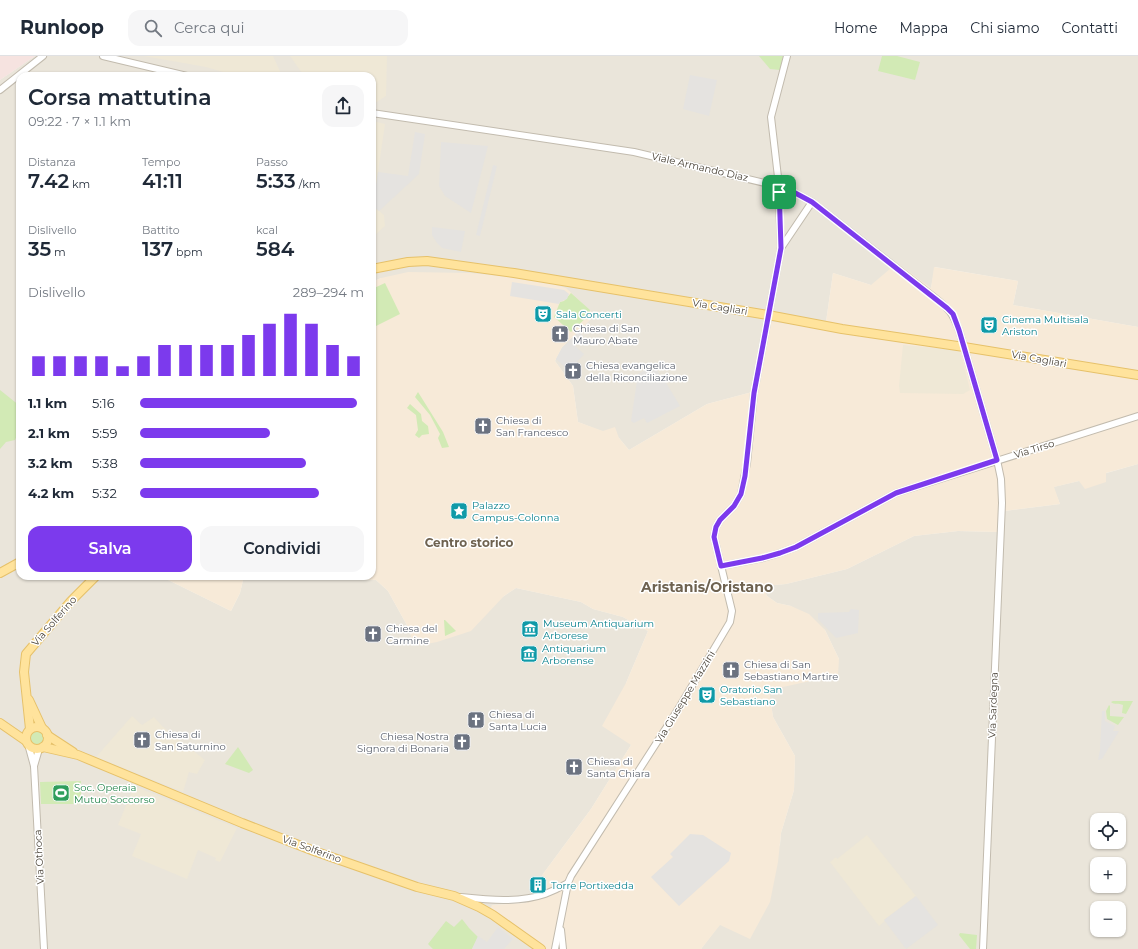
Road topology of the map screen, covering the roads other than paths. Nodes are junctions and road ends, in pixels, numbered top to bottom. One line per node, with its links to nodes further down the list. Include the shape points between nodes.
1 (43, 56): 4 (street)
2 (103, 56): 5 (street)
3 (787, 56): 9 (street, via 771,117)
4 (23, 72)
5 (171, 72)
6 (16, 77): 7 (street)
7 (0, 90)
8 (376, 113): 9 (street, Viale Armando Diaz, via 634,152)
9 (779, 186): 10 (street, Viale Armando Diaz); 11 (street)
10 (812, 202): 12 (street); 16 (street, Viale Armando Diaz, via 947,308 953,314)
11 (780, 231): 12 (street, via 785,235); 13 (street)
12 (790, 233): 13 (street)
13 (781, 248): 15 (street)
14 (376, 268): 15 (main road, Via Cagliari, via 427,261)
15 (768, 315): 16 (main road, Via Cagliari); 21 (street, via 754,393 741,494 731,510 720,520 714,537)
16 (964, 347): 17 (main road, Via Cagliari); 19 (street, Via Sardegna)
17 (1138, 375)
18 (1138, 416): 19 (street, Via Tirso)
19 (997, 460): 21 (street, Via Tirso, via 896,493 796,547); 41 (street, Via Sardegna, via 1002,495 1001,534)
20 (16, 564): 22 (main road)
21 (721, 566): 32 (street, Via Giuseppe Mazzini, via 732,611 730,622 678,711)
22 (0, 573)
23 (92, 580): 24 (main road, Via Solferino, via 71,600 26,654 24,672)
24 (27, 696): 26 (main road, Via Solferino); 27 (main road, Via Solferino)
25 (3, 725): 26 (main road); 28 (main road)
26 (29, 729): 27 (main road, via 38,726); 28 (main road, via 26,734)
27 (45, 732): 29 (main road, via 47,743); 30 (main road, Via Solferino)
28 (27, 742): 29 (main road, via 33,748); 31 (street, Via Othoca)
29 (41, 748): 30 (main road, Via Solferino); 31 (street, Via Othoca)
30 (78, 756): 33 (main road, Via Solferino, via 314,851 417,887)
31 (34, 766): 37 (street, Via Othoca)
32 (568, 883): 34 (street, via 544,894 513,900); 36 (street, Via Giuseppe Mazzini)
33 (454, 896): 34 (street); 35 (main road, Via Solferino)
34 (486, 900): 35 (street)
35 (479, 907): 38 (main road, Via Solferino)
36 (561, 926): 39 (street, Via Giuseppe Mazzini); 40 (street, Via Giuseppe Mazzini)
37 (44, 949)
38 (542, 949)
39 (555, 949)
40 (563, 949)
41 (984, 949)

